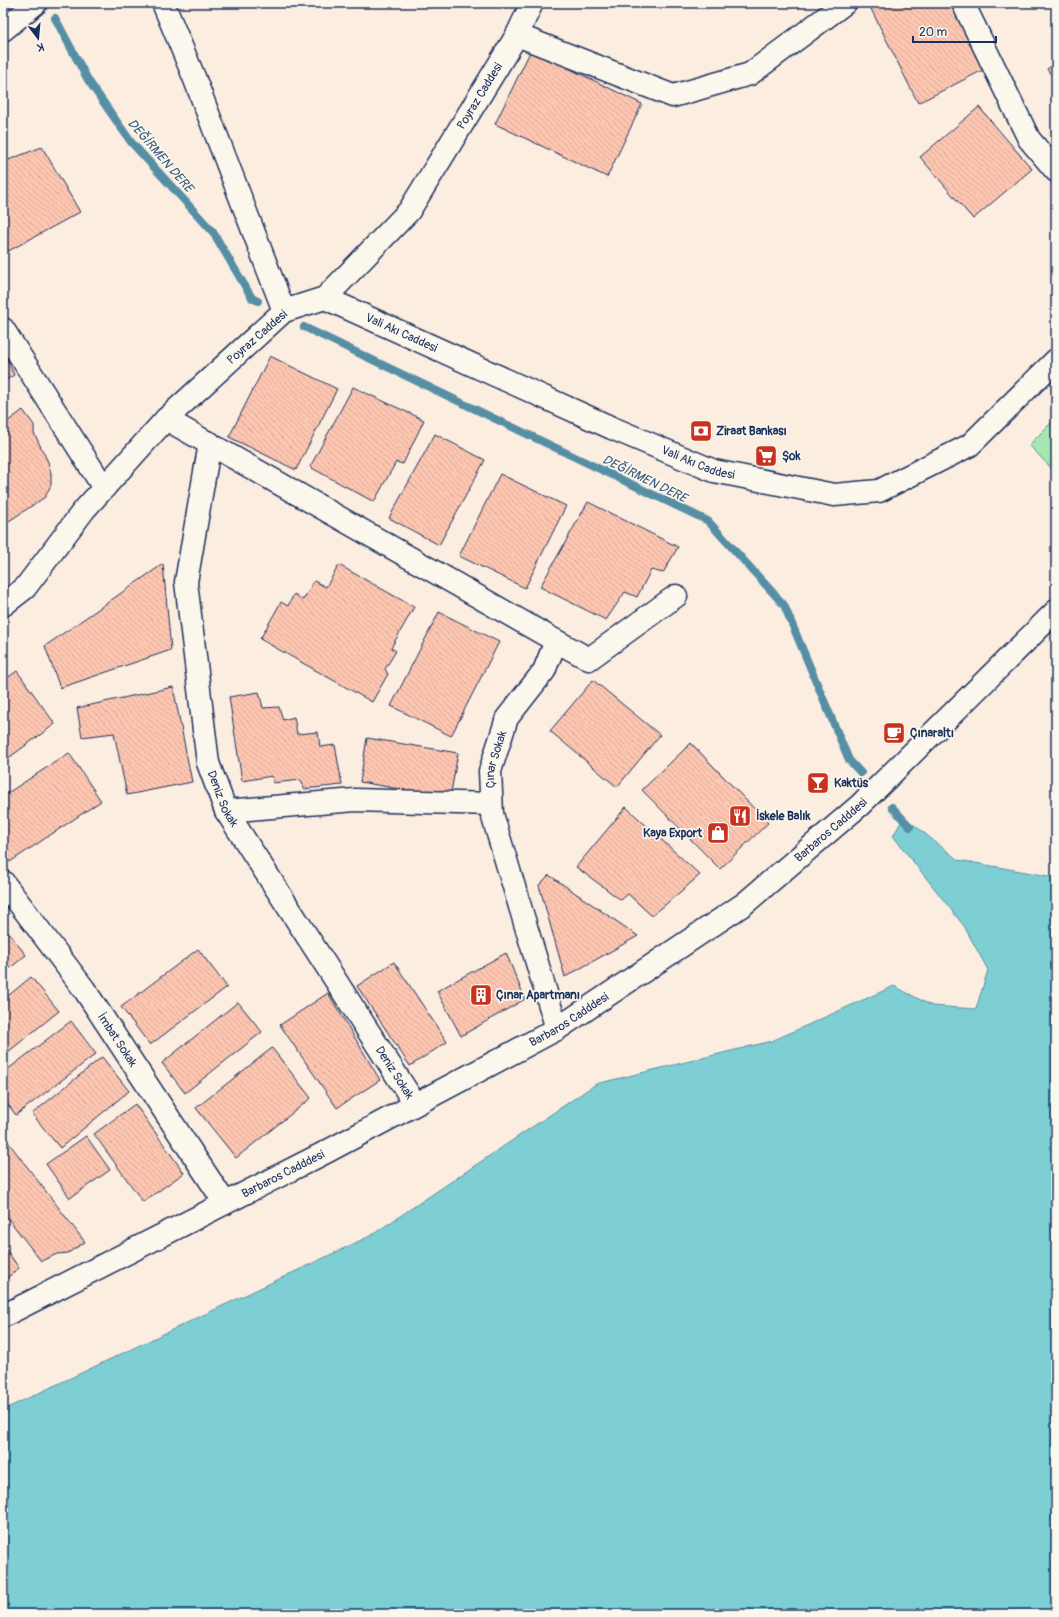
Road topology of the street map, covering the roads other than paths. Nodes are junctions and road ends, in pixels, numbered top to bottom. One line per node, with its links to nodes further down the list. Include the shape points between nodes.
1 (36, 3): 6 (street)
2 (163, 3): 10 (street)
3 (532, 3): 7 (street, Poyraz Caddesi)
4 (845, 3): 7 (street, via 750,74 674,96)
5 (963, 3): 8 (street, via 1029,138)
6 (3, 30)
7 (517, 35): 9 (street, Poyraz Caddesi, via 409,211)
8 (1056, 171)
9 (325, 298): 10 (street, Poyraz Caddesi); 12 (street, Vali Akı Caddesi, via 612,428 714,471 834,495 878,492 970,445)
10 (284, 311): 13 (street, Poyraz Caddesi)
11 (3, 329): 15 (street)
12 (1056, 360)
13 (166, 419): 14 (street); 15 (street, Poyraz Caddesi)
14 (210, 444): 19 (street); 21 (street, Deniz Sokak, via 186,582 208,763)
15 (104, 488): 17 (street, Poyraz Caddesi, via 84,510 25,588)
16 (676, 596): 19 (street, via 589,659)
17 (3, 605)
18 (1056, 612): 23 (street, Barbaros Cadddesi, via 860,806 750,899)
19 (556, 642): 20 (street, Çınar Sokak, via 544,671 507,718 490,771)
20 (491, 804): 21 (street, via 355,800); 23 (street, Çınar Sokak, via 507,868)
21 (226, 811): 24 (street, Deniz Sokak)
22 (3, 882): 25 (street, İmbat Sokak, via 84,989)
23 (557, 1029): 24 (street, Barbaros Cadddesi)
24 (415, 1104): 25 (street, Barbaros Cadddesi)
25 (225, 1203): 26 (street, Barbaros Cadddesi)
26 (3, 1316)

